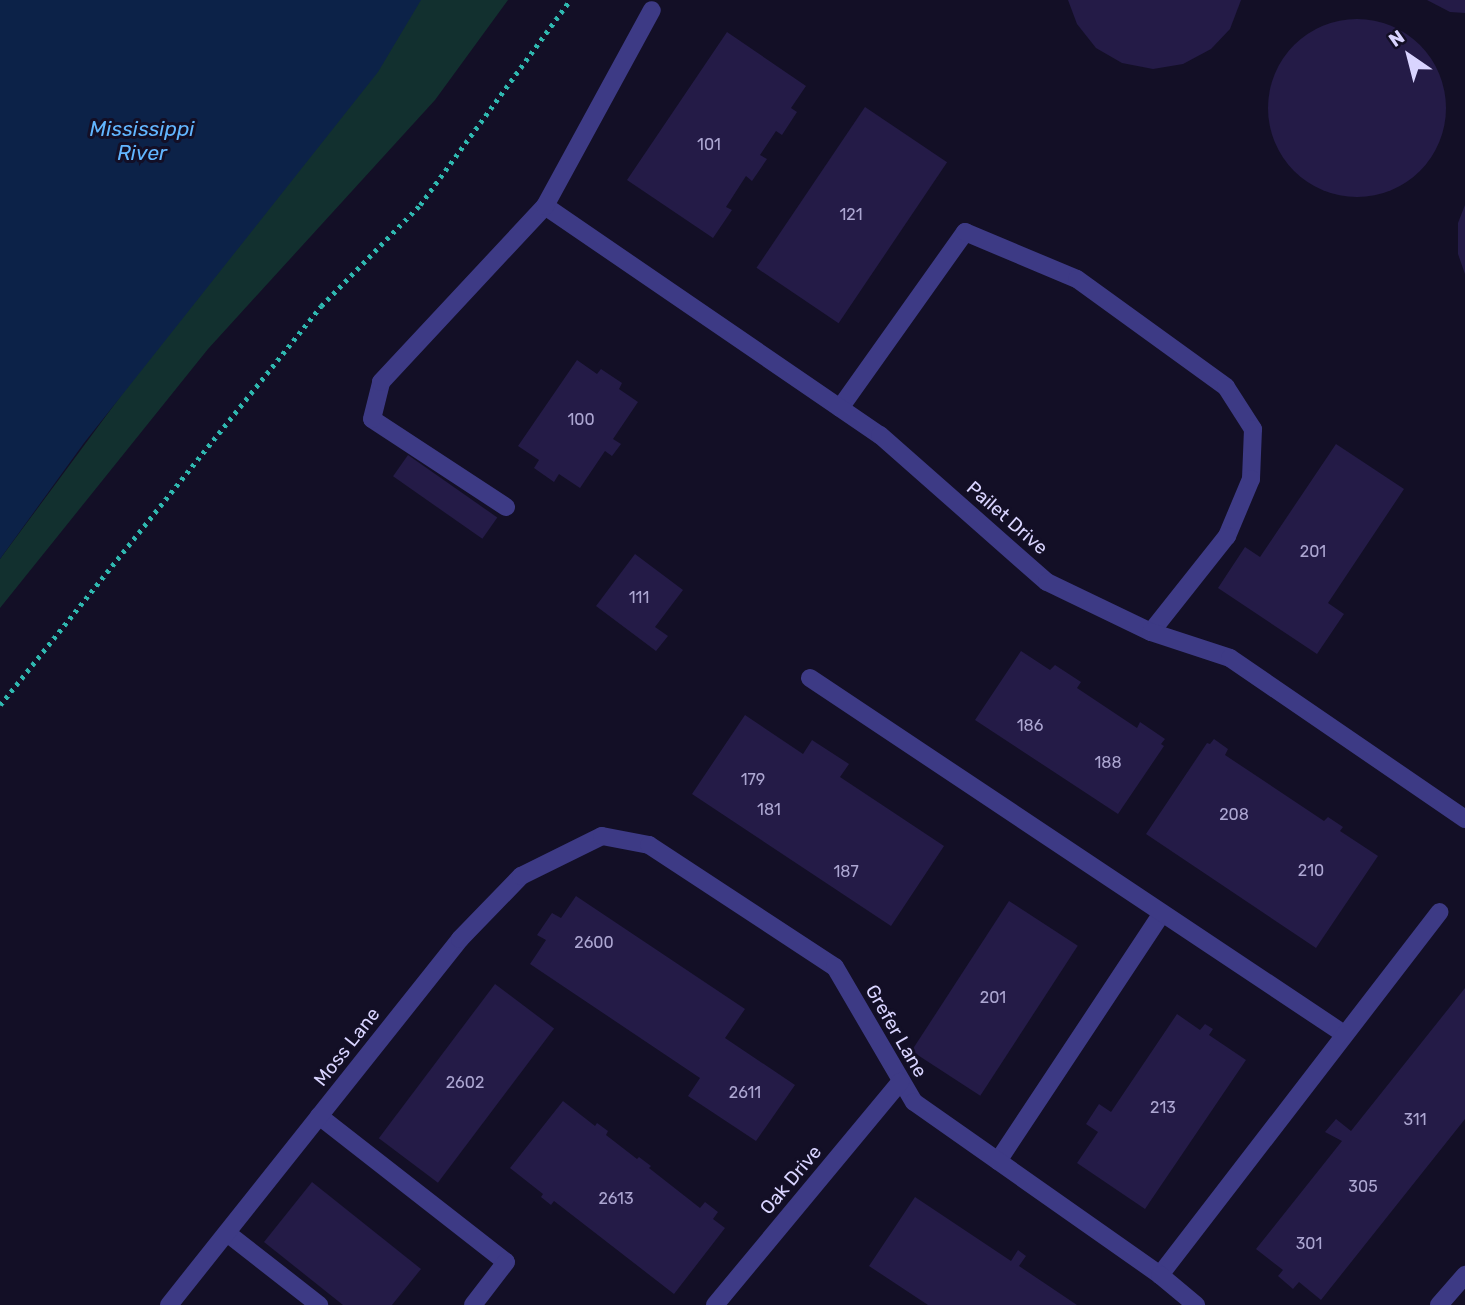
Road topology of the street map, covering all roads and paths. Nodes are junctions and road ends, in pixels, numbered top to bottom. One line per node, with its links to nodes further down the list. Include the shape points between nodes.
1 (570, 0): 8 (path, via 420,205 321,306)
2 (652, 10): 3 (street)
3 (545, 206): 4 (street, Pailet Drive); 5 (street, via 382,382 372,419)
4 (840, 408): 6 (street, Pailet Drive, via 880,435 1047,582); 6 (street, via 965,232 1077,279 1226,387 1253,429 1251,479 1227,536)
5 (506, 507)
6 (1151, 632): 9 (street, Pailet Drive, via 1230,658)
7 (810, 678): 11 (street)
8 (0, 705)
9 (1465, 819)
10 (584, 844): 14 (street, Grefer Lane, via 602,836 649,845 835,967); 15 (street, Moss Lane, via 521,876 460,939)
11 (1162, 912): 13 (street); 16 (street)
12 (1440, 912): 13 (street)
13 (1344, 1034): 18 (street)
14 (900, 1082): 16 (street, Grefer Lane, via 914,1102); 23 (street, Oak Drive)
15 (319, 1116): 17 (street, Moss Lane); 22 (street, via 506,1262)
16 (998, 1161): 18 (street, Grefer Lane)
17 (227, 1233): 20 (street, Moss Lane); 21 (street)
18 (1160, 1275): 24 (street, Grefer Lane)
19 (1465, 1275): 25 (street)
20 (169, 1305)
21 (319, 1305)
22 (474, 1305)
23 (715, 1305)
24 (1196, 1305)
25 (1439, 1305)

